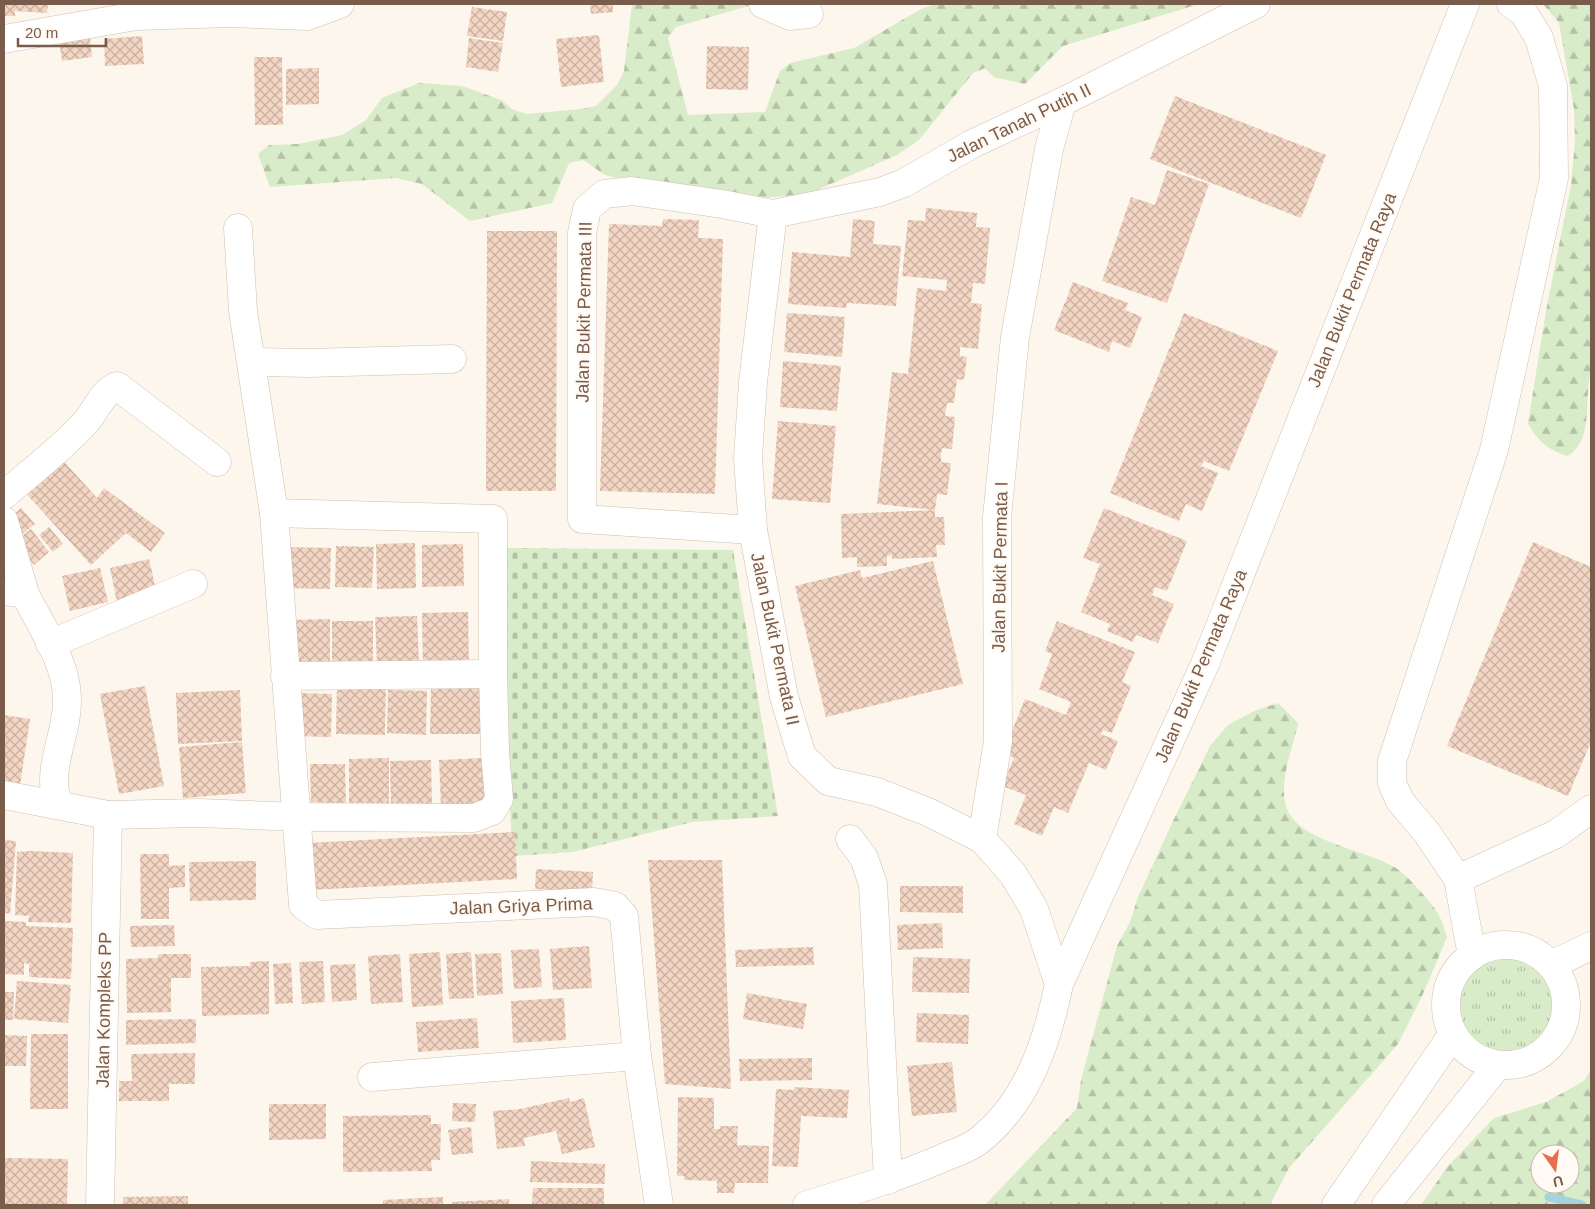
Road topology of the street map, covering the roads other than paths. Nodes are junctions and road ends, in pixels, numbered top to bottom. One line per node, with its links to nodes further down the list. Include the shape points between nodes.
1 (340, 4): 7 (street, via 307,16 231,13 136,16)
2 (763, 4): 6 (street, via 790,16)
3 (1256, 4): 8 (street, Jalan Tanah Putih II)
4 (1465, 4): 35 (street, Jalan Bukit Permata Raya, via 1205,664)
5 (1511, 4): 31 (street, via 1523,12 1538,38 1553,86 1554,178 1494,450 1392,761 1392,783 1400,801)
6 (809, 14)
7 (4, 39)
8 (1062, 102): 9 (street, Jalan Tanah Putih II, via 972,144 896,186); 30 (street, Jalan Bukit Permata I, via 1049,149 1015,337 997,517 998,741)
9 (773, 214): 16 (street, Jalan Bukit Permata III, via 632,191 604,194 587,209 582,233); 18 (street, Jalan Bukit Permata II, via 750,419 748,458)
10 (238, 228): 12 (street, via 243,311)
11 (452, 359): 12 (street)
12 (252, 362): 15 (street)
13 (217, 462): 14 (street, via 117,386 110,389 86,422)
14 (4, 495)
15 (274, 514): 22 (street, via 493,519); 23 (street)
16 (582, 519): 18 (street, Jalan Bukit Permata II)
17 (4, 521): 20 (street)
18 (753, 530): 30 (street, Jalan Bukit Permata II, via 784,697 802,756 828,781 877,792 928,812)
19 (193, 584): 21 (street)
20 (14, 592): 21 (street)
21 (50, 644): 25 (street, via 66,678 67,701 53,776 53,791)
22 (493, 674): 23 (street); 28 (street, via 500,799 492,811 474,818)
23 (286, 676): 28 (street)
24 (4, 795): 25 (street)
25 (58, 804): 27 (street)
26 (1591, 809): 31 (street, via 1556,834)
27 (108, 816): 28 (street, via 199,813); 41 (street, Jalan Kompleks PP)
28 (297, 817): 37 (street, Jalan Griya Prima, via 303,905 317,914 594,902 615,906 624,916)
29 (850, 839): 40 (street, via 864,858 873,884)
30 (982, 839): 35 (street, via 1013,874 1034,909)
31 (1458, 878): 33 (street)
32 (1591, 946): 34 (street)
33 (1472, 956): 34 (street, via 1496,946 1513,945 1538,954); 36 (street, via 1453,975 1447,991 1445,1008)
34 (1551, 965): 38 (street, via 1566,994 1562,1028 1541,1054 1520,1064)
35 (1059, 984): 40 (street, Jalan Bukit Permata Raya, via 1053,1014 1030,1081 1008,1112 977,1143)
36 (1453, 1034): 38 (street, via 1474,1057); 44 (street)
37 (637, 1056): 39 (street); 42 (street, Jalan Griya Prima)
38 (1498, 1065): 45 (street)
39 (372, 1077)
40 (888, 1180): 43 (street, Jalan Bukit Permata Raya)
41 (100, 1205)
42 (659, 1205)
43 (807, 1205)
44 (1336, 1205)
45 (1386, 1205)

